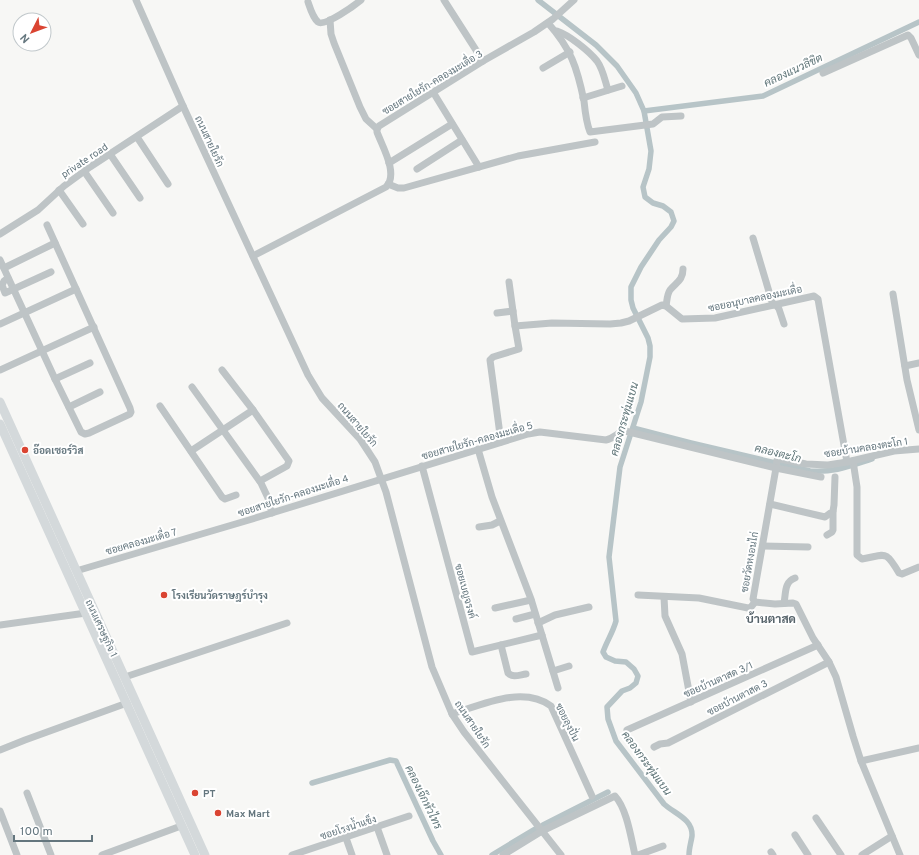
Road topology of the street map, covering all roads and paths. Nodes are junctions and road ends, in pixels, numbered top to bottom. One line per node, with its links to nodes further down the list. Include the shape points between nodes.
1 (136, 0): 18 (street, ถนนสายใยรัก)
2 (444, 0): 11 (street)
3 (574, 0): 7 (street, ซอยสายใยรัก-คลองมะเดื่อ 3)
4 (358, 1): 6 (street)
5 (308, 2): 6 (street, via 317,21 323,23)
6 (330, 20): 21 (street, via 334,42 360,107 366,119)
7 (551, 21): 8 (street); 11 (street, ซอยสายใยรัก-คลองมะเดื่อ 3)
8 (555, 30): 9 (street); 15 (street, via 570,38 597,61)
9 (570, 52): 12 (street); 17 (street)
10 (919, 55): 13 (street, via 908,35)
11 (484, 62): 16 (street, ซอยสายใยรัก-คลองมะเดื่อ 3)
12 (543, 68)
13 (823, 73)
14 (622, 86): 15 (street)
15 (608, 90): 17 (street)
16 (433, 92): 20 (street); 21 (street, ซอยสายใยรัก-คลองมะเดื่อ 3)
17 (583, 98): 19 (street, via 590,132 642,126 653,124 662,117)
18 (183, 106): 22 (street, private road); 40 (street, ถนนสายใยรัก)
19 (681, 116)
20 (452, 124): 23 (street); 26 (street)
21 (377, 129): 26 (street)
22 (137, 137): 25 (street, private road); 30 (street)
23 (462, 140): 27 (street); 28 (street)
24 (595, 142): 27 (street, via 518,156)
25 (110, 154): 29 (street, private road); 33 (street)
26 (389, 163): 31 (street, via 392,174)
27 (480, 167): 31 (street, via 404,188)
28 (417, 169)
29 (84, 171): 32 (street, private road); 34 (street)
30 (168, 184)
31 (388, 184): 40 (street)
32 (59, 190): 35 (street); 37 (street, private road, via 38,210)
33 (140, 198)
34 (113, 213)
35 (83, 224)
36 (47, 225): 39 (street)
37 (0, 234)
38 (753, 238): 51 (street)
39 (55, 243): 42 (street); 48 (street)
40 (252, 256): 85 (street, ถนนสายใยรัก, via 314,387 360,439 375,462)
41 (0, 260): 42 (street)
42 (4, 268): 45 (street)
43 (683, 269): 52 (street, via 680,282 670,290)
44 (51, 272): 47 (street)
45 (8, 278): 47 (street); 49 (street, via 2,285)
46 (509, 282): 53 (street)
47 (14, 289): 49 (street); 54 (street)
48 (76, 289): 54 (street); 59 (street)
49 (3, 294)
50 (893, 294): 63 (street)
51 (774, 305): 52 (street, ซอยอนุบาลคลองมะเดื่อ, via 715,318 691,319 682,319); 57 (street, via 779,309); 80 (street, ซอยอนุบาลคลองมะเดื่อ, via 811,296 818,299)
52 (666, 306): 58 (street, via 658,306 629,321 610,324 552,322)
53 (513, 311): 55 (street); 58 (street)
54 (25, 312): 56 (street); 60 (street)
55 (497, 313)
56 (0, 324)
57 (784, 324)
58 (515, 326): 76 (street, via 518,349 490,360)
59 (94, 327): 60 (street); 71 (street, via 131,412 85,434 81,432)
60 (42, 350): 64 (street); 66 (street)
61 (90, 363): 66 (street)
62 (919, 363): 63 (street)
63 (905, 366): 74 (street)
64 (0, 370)
65 (222, 370): 72 (street)
66 (55, 379): 71 (street)
67 (192, 387): 75 (street)
68 (100, 392): 71 (street)
69 (0, 402): 89 (main road, ถนนเศรษฐกิจ 1)
70 (160, 406): 79 (street)
71 (69, 407)
72 (253, 410): 75 (street); 86 (street, via 289,461 287,466)
73 (0, 424): 89 (main road, ถนนเศรษฐกิจ 1)
74 (919, 430)
75 (224, 431): 79 (street); 86 (street)
76 (501, 442): 77 (street, ซอยสายใยรัก-คลองมะเดื่อ 5); 81 (street, ซอยสายใยรัก-คลองมะเดื่อ 5, via 540,432 606,440 625,431)
77 (478, 449): 82 (street, ซอยสายใยรัก-คลองมะเดื่อ 5); 92 (street)
78 (919, 449): 80 (street, ซอยบ้านคลองตะโก 1, via 894,451)
79 (191, 451): 87 (street, via 222,497 226,499)
80 (852, 463): 81 (street, ซอยบ้านคลองตะโก 1, via 806,464 780,458); 98 (street, via 857,487 858,557 862,559 880,554 888,557 902,574)
81 (776, 465): 83 (street); 88 (street, ซอยวัดหงอนไก่)
82 (422, 466): 85 (street, ซอยสายใยรัก-คลองมะเดื่อ 5); 115 (street, ซอยเบญจรงค์, via 472,650 474,652)
83 (821, 477)
84 (835, 477): 90 (street)
85 (381, 478): 91 (street, ซอยสายใยรัก-คลองมะเดื่อ 4); 125 (street, ถนนสายใยรัก, via 432,668)
86 (260, 481): 91 (street)
87 (236, 495)
88 (770, 504): 90 (street, via 825,517); 96 (street, ซอยวัดหงอนไก่)
89 (44, 511): 99 (main road, ถนนเศรษฐกิจ 1); 108 (main road, ถนนเศรษฐกิจ 1)
90 (832, 511): 95 (street, via 833,530)
91 (272, 513): 94 (street, ซอยสายใยรัก-คลองมะเดื่อ 4)
92 (500, 521): 93 (street); 103 (street)
93 (479, 527)
94 (212, 531): 99 (street, ซอยคลองมะเดื่อ 7)
95 (827, 535)
96 (763, 546): 97 (street); 104 (street, ซอยวัดหงอนไก่, via 753,599)
97 (808, 548)
98 (919, 567)
99 (76, 571): 121 (main road, ถนนเศรษฐกิจ 1)
100 (795, 578): 105 (street, via 787,584)
101 (638, 595): 102 (street)
102 (664, 598): 104 (street, via 699,598 748,608); 123 (street, via 665,616 682,654)
103 (531, 600): 107 (street); 109 (street)
104 (755, 602): 105 (street, ซอยวัดหงอนไก่)
105 (784, 603): 116 (street, ซอยวัดหงอนไก่, via 796,604)
106 (588, 607): 112 (street, via 555,615)
107 (495, 608)
108 (86, 613): 113 (street); 124 (main road, ถนนเศรษฐกิจ 1)
109 (535, 614): 110 (street); 112 (street)
110 (516, 619)
111 (287, 623): 121 (street)
112 (538, 623): 114 (street)
113 (0, 625)
114 (542, 635): 115 (street, ซอยเบญจรงค์); 119 (street)
115 (501, 645): 120 (street, via 508,673 515,676)
116 (818, 645): 117 (street, ซอยวัดหงอนไก่); 123 (street, ซอยบ้านตาสด 3/1)
117 (829, 662): 127 (street, ซอยบ้านตาสด 3, via 668,743); 130 (street, ซอยวัดหงอนไก่, via 838,681)
118 (569, 666): 119 (street)
119 (553, 671): 122 (street)
120 (526, 674)
121 (125, 677): 148 (main road, ถนนเศรษฐกิจ 1)
122 (558, 688)
123 (691, 702): 126 (street, ซอยบ้านตาสด 3/1)
124 (127, 704): 129 (street); 136 (main road, ถนนเศรษฐกิจ 1)
125 (452, 714): 132 (street, ซอยลุงปั่น, via 515,697 537,698 544,701 551,706); 138 (street, ถนนสายใยรัก)
126 (627, 730)
127 (654, 747)
128 (919, 748): 130 (street)
129 (0, 750)
130 (862, 761): 140 (street, ซอยวัดหงอนไก่)
131 (27, 793): 145 (street)
132 (592, 796)
133 (0, 811): 144 (street)
134 (409, 816): 137 (street, ซอยโรงน้ำแข็ง)
135 (816, 818): 156 (street)
136 (181, 826): 146 (street); 147 (main road, ถนนเศรษฐกิจ 1)
137 (377, 828): 141 (street, ซอยโรงน้ำแข็ง); 151 (street)
138 (542, 831): 152 (street); 153 (street, ถนนสายใยรัก); 154 (street, via 615,796 619,800)
139 (795, 835): 155 (street)
140 (892, 836): 157 (street); 158 (street, ซอยวัดหงอนไก่)
141 (346, 838): 143 (street, ซอยโรงน้ำแข็ง); 150 (street)
142 (663, 846): 154 (street)
143 (313, 852): 149 (street, ซอยโรงน้ำแข็ง)
144 (17, 855)
145 (51, 855)
146 (102, 855)
147 (195, 855)
148 (205, 855)
149 (292, 855)
150 (352, 855)
151 (387, 855)
152 (503, 855)
153 (561, 855)
154 (637, 855)
155 (808, 855)
156 (841, 855)
157 (862, 855)
158 (900, 855)

